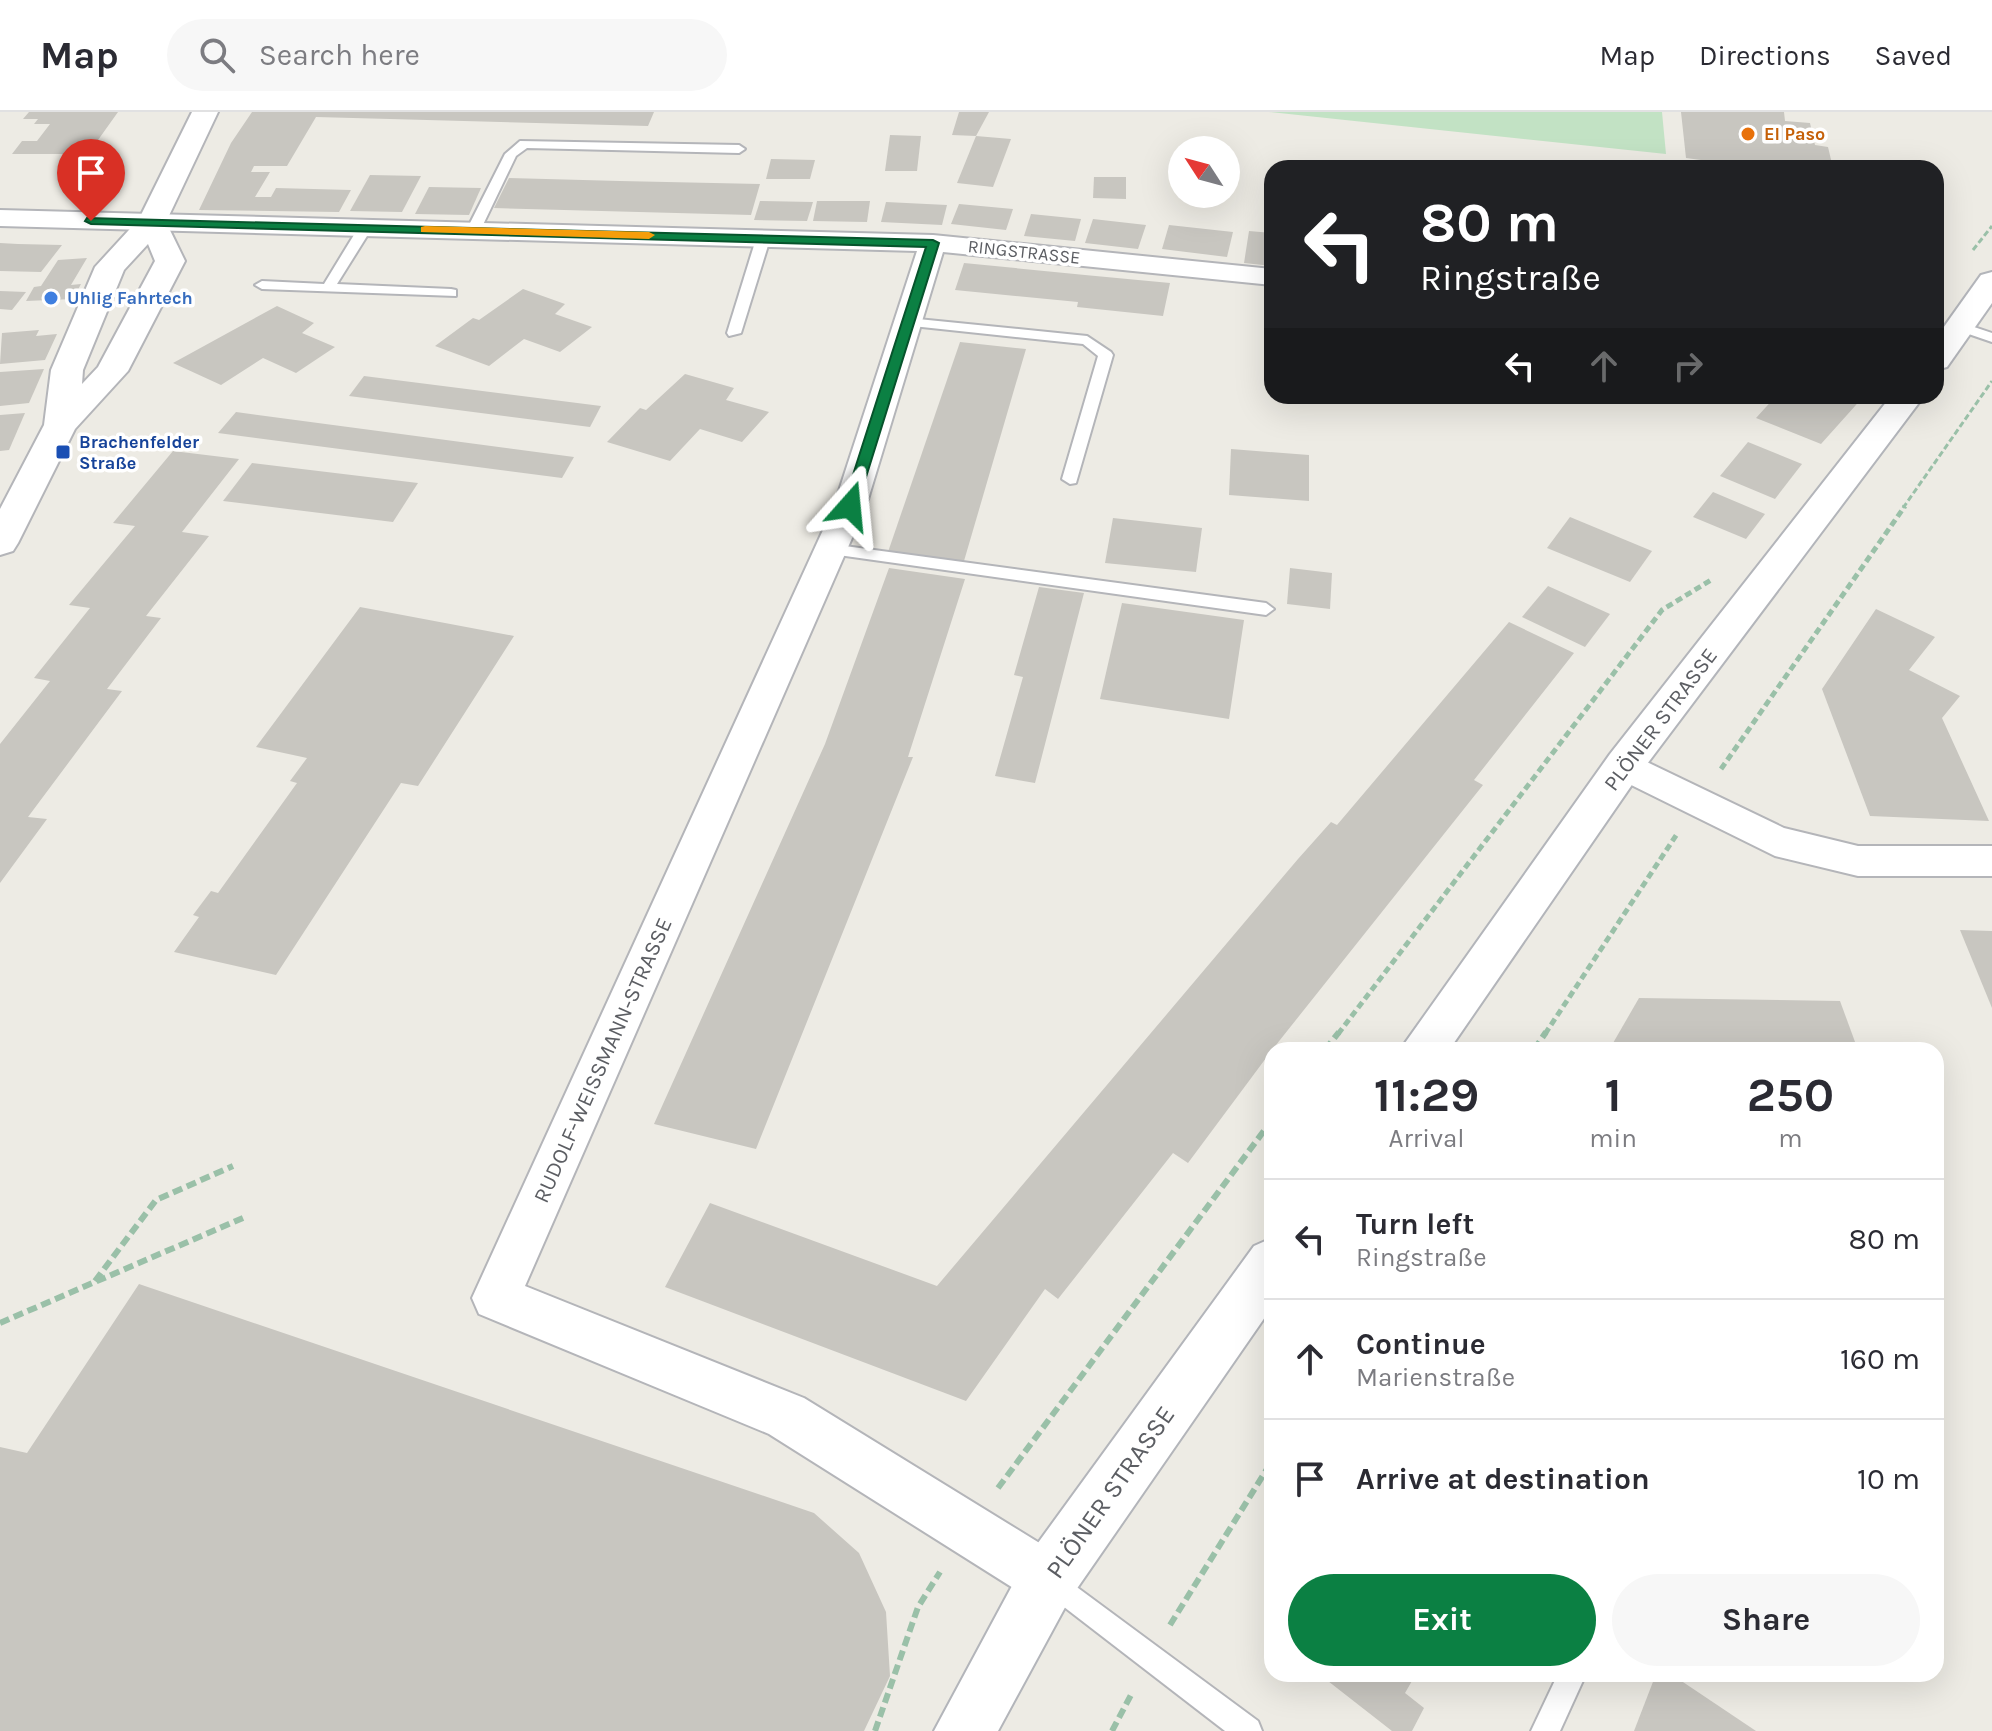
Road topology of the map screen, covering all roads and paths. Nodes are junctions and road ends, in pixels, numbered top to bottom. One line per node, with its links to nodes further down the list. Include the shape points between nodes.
1 (205, 112): 4 (main road)
2 (739, 149): 6 (lane, via 524,144 511,154)
3 (0, 218): 4 (street, RINGSTRASSE)
4 (152, 222): 5 (street, RINGSTRASSE); 20 (main road, via 110,267 67,370); 20 (main road, via 170,261 112,371)
5 (365, 228): 6 (street, RINGSTRASSE); 12 (lane)
6 (473, 231): 7 (street, RINGSTRASSE)
7 (763, 239): 8 (street, RINGSTRASSE); 15 (lane)
8 (933, 243): 9 (street, RINGSTRASSE); 14 (street, RUDOLF-WEISSMANN-STRASSE)
9 (1264, 276)
10 (1992, 281): 17 (main road)
11 (262, 285): 12 (lane)
12 (328, 288): 13 (lane)
13 (451, 293)
14 (908, 322): 21 (lane, via 1087,340 1106,355); 23 (street, RUDOLF-WEISSMANN-STRASSE, via 850,506)
15 (734, 333)
16 (1992, 338): 17 (lane)
17 (1946, 344)
18 (1992, 381): 27 (path)
19 (1902, 404): 26 (main road, PLÖNER STRASSE)
20 (61, 425): 22 (main road)
21 (1070, 479)
22 (0, 543)
23 (830, 549): 25 (lane); 39 (street, RUDOLF-WEISSMANN-STRASSE, via 496,1298 786,1416)
24 (1715, 577): 29 (path, via 1662,610)
25 (1266, 609)
26 (1624, 765): 27 (street); 30 (main road, PLÖNER STRASSE)
27 (1698, 802): 28 (street, via 1775,841 1858,861); 31 (path)
28 (1992, 861)
29 (1331, 1042)
30 (1429, 1042)
31 (1539, 1042)
32 (1264, 1131): 39 (path)
33 (233, 1166): 36 (path, via 156,1200)
34 (243, 1218): 36 (path)
35 (1264, 1274): 40 (main road, PLÖNER STRASSE)
36 (95, 1282): 37 (path)
37 (0, 1323)
38 (1264, 1474): 41 (path)
39 (968, 1529): 40 (street, RUDOLF-WEISSMANN-STRASSE); 43 (path, via 918,1607)
40 (1048, 1579): 41 (lane); 44 (main road, PLÖNER STRASSE)
41 (1150, 1657): 45 (path); 46 (lane)
42 (1568, 1682): 47 (lane)
43 (875, 1731)
44 (965, 1731)
45 (1112, 1731)
46 (1248, 1731)
47 (1545, 1731)

